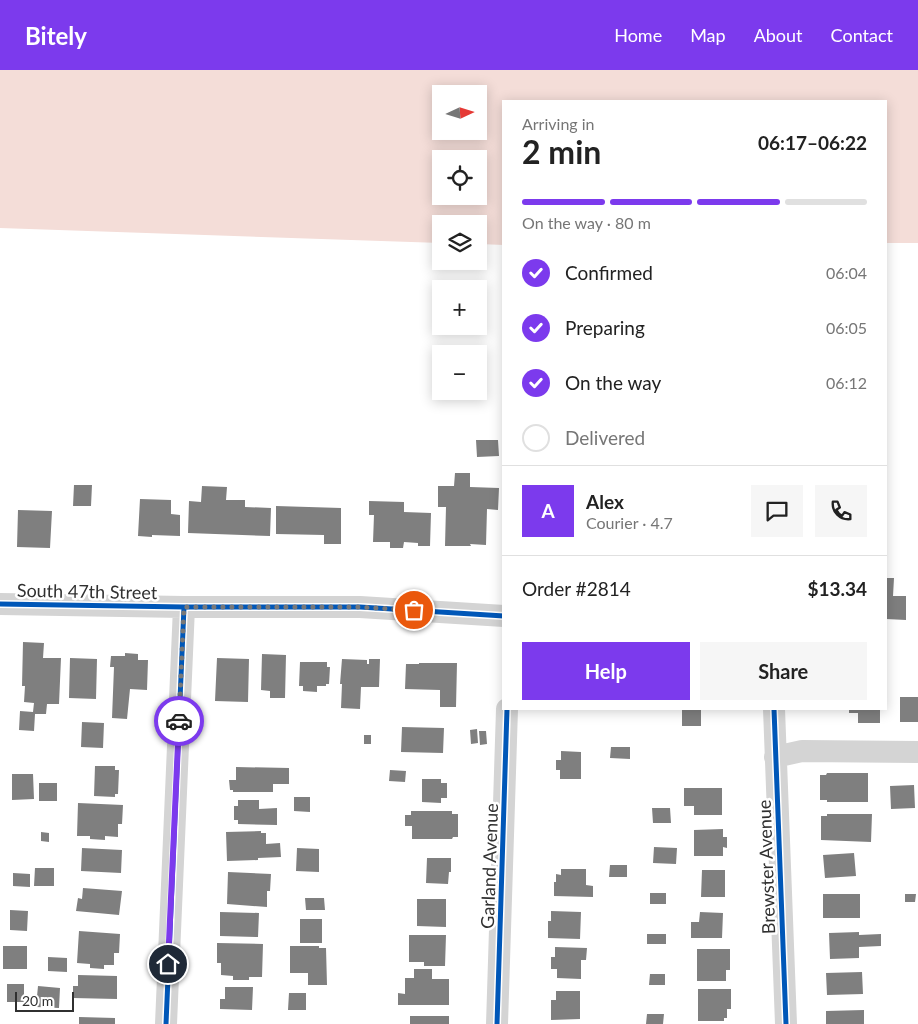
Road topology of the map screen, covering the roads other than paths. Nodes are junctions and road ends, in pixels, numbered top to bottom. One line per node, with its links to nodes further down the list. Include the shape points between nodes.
1 (0, 604): 2 (street, South 47th Street)
2 (184, 607): 3 (street, South 47th Street, via 360,607); 8 (street)
3 (502, 616)
4 (507, 710): 9 (street, Garland Avenue)
5 (774, 710): 7 (street, Brewster Avenue)
6 (918, 752): 7 (street, via 802,751)
7 (776, 758): 10 (street, Brewster Avenue)
8 (166, 1024)
9 (497, 1024)
10 (786, 1024)

